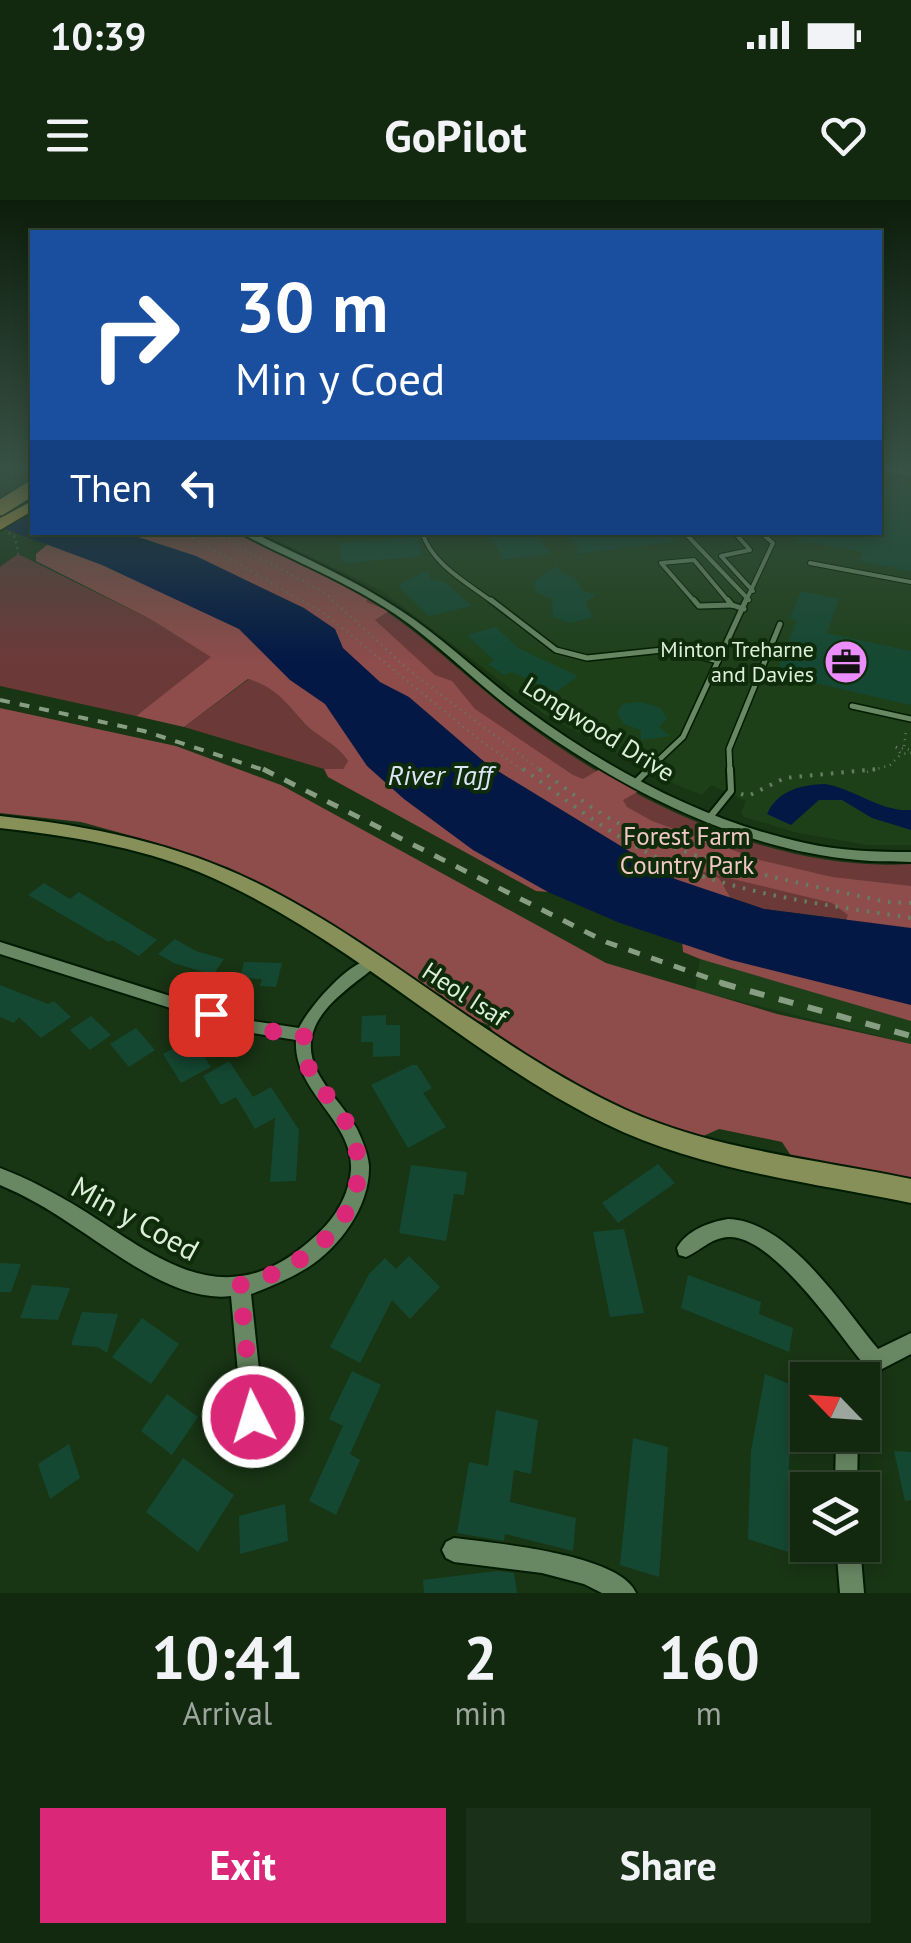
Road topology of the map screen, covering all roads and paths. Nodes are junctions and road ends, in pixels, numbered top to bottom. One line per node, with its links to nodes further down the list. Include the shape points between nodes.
1 (7, 532): 9 (path)
2 (188, 535): 29 (path, via 325,614 481,741 636,847 760,894)
3 (219, 535): 28 (path, via 325,593 411,672 618,824 740,869)
4 (250, 535): 23 (street, Longwood Drive, via 378,599 522,712)
5 (423, 535): 17 (lane, via 439,562 556,650 587,658 672,649)
6 (687, 535): 13 (lane)
7 (737, 535): 12 (lane, via 750,550 721,556)
8 (764, 535): 12 (lane, via 774,543)
9 (18, 554)
10 (810, 563): 11 (lane)
11 (911, 582)
12 (753, 591): 13 (lane)
13 (748, 600): 15 (lane)
14 (733, 606): 14 (lane, via 699,606 661,563 694,560); 15 (lane)
15 (744, 609): 17 (lane)
16 (780, 624): 24 (lane, via 729,749)
17 (718, 662): 23 (lane, via 683,737)
18 (852, 706): 19 (lane)
19 (910, 719): 20 (path)
20 (904, 746): 21 (path); 22 (path, via 896,748)
21 (911, 751): 22 (path)
22 (901, 754): 24 (path, via 881,770 800,774 767,781 748,796)
23 (636, 782): 25 (street, Longwood Drive)
24 (732, 791): 25 (lane)
25 (710, 818): 27 (street, Longwood Drive, via 804,846)
26 (0, 822): 31 (main road, Heol Isaf, via 100,836 207,868 267,896)
27 (911, 857)
28 (911, 903)
29 (911, 918)
30 (0, 948): 32 (street, via 246,1026)
31 (370, 963): 32 (street, via 315,1011); 34 (main road, Heol Isaf, via 617,1118 666,1136)
32 (304, 1035): 36 (street, Min y Coed, via 304,1060 357,1147 359,1184 338,1226 313,1250)
33 (0, 1176): 36 (street, Min y Coed, via 184,1280 214,1288)
34 (911, 1191)
35 (686, 1248): 38 (street, via 709,1231 731,1227 767,1239)
36 (240, 1285): 39 (street)
37 (911, 1343): 38 (street)
38 (874, 1362)
39 (253, 1417)
40 (454, 1550): 42 (street, via 550,1564 604,1578)
41 (849, 1562): 43 (street)
42 (624, 1593)
43 (852, 1593)

